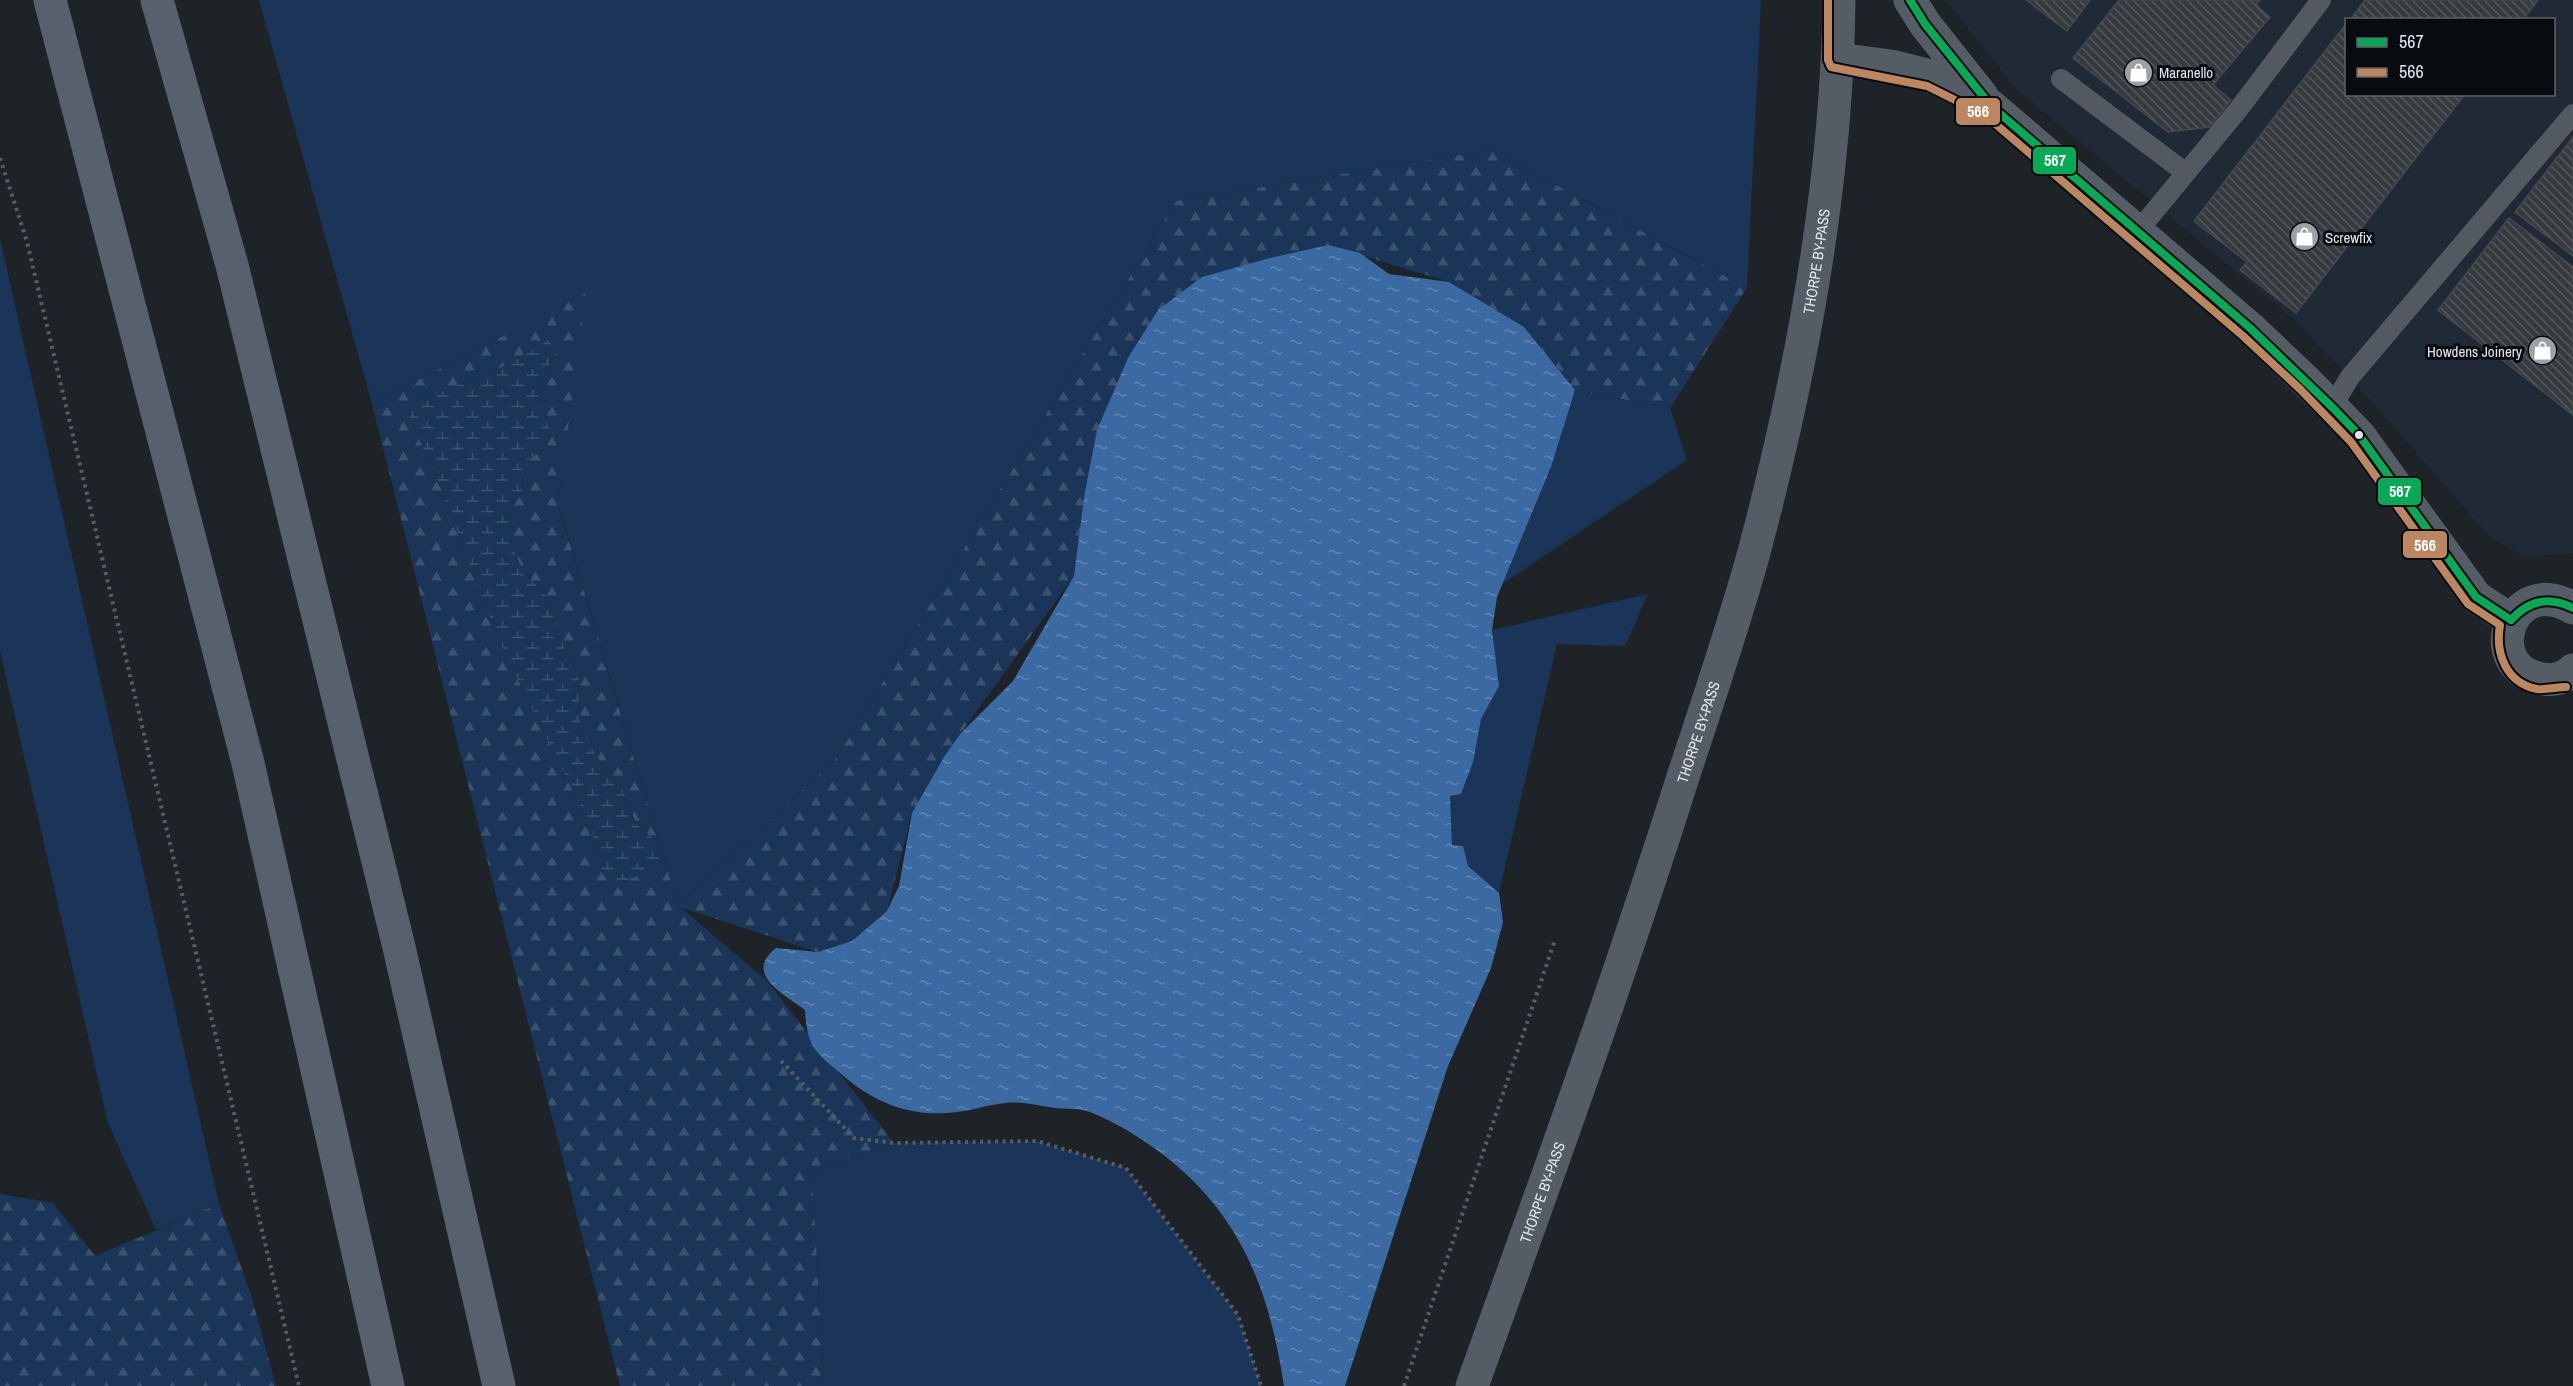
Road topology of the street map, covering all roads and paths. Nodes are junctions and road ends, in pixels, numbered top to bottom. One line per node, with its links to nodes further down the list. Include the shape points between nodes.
1 (50, 0): 20 (highway, via 248,763)
2 (157, 0): 21 (highway, via 232,265 398,943)
3 (1839, 0): 6 (main road, THORPE BY-PASS)
4 (1910, 0): 8 (main road)
5 (2321, 0): 11 (lane)
6 (1838, 59): 8 (main road, via 1931,76); 24 (main road, THORPE BY-PASS, via 1822,222 1795,381 1752,557 1635,927)
7 (2061, 79): 11 (lane)
8 (1991, 106): 12 (main road)
9 (2573, 114): 13 (lane, via 2350,377)
10 (0, 158): 19 (path, via 29,253)
11 (2186, 173): 12 (lane)
12 (2138, 231): 13 (main road, via 2250,328)
13 (2332, 407): 15 (main road, via 2359,435 2476,597)
14 (2573, 608): 15 (main road, via 2547,598 2533,601)
15 (2511, 620): 16 (main road, via 2509,654 2519,669 2534,678 2551,680)
16 (2571, 675)
17 (1555, 940): 23 (path)
18 (781, 1061): 22 (path, via 854,1138 894,1143 1037,1141 1126,1168 1238,1315)
19 (299, 1386)
20 (388, 1386)
21 (499, 1386)
22 (1261, 1386)
23 (1404, 1386)
24 (1472, 1386)

